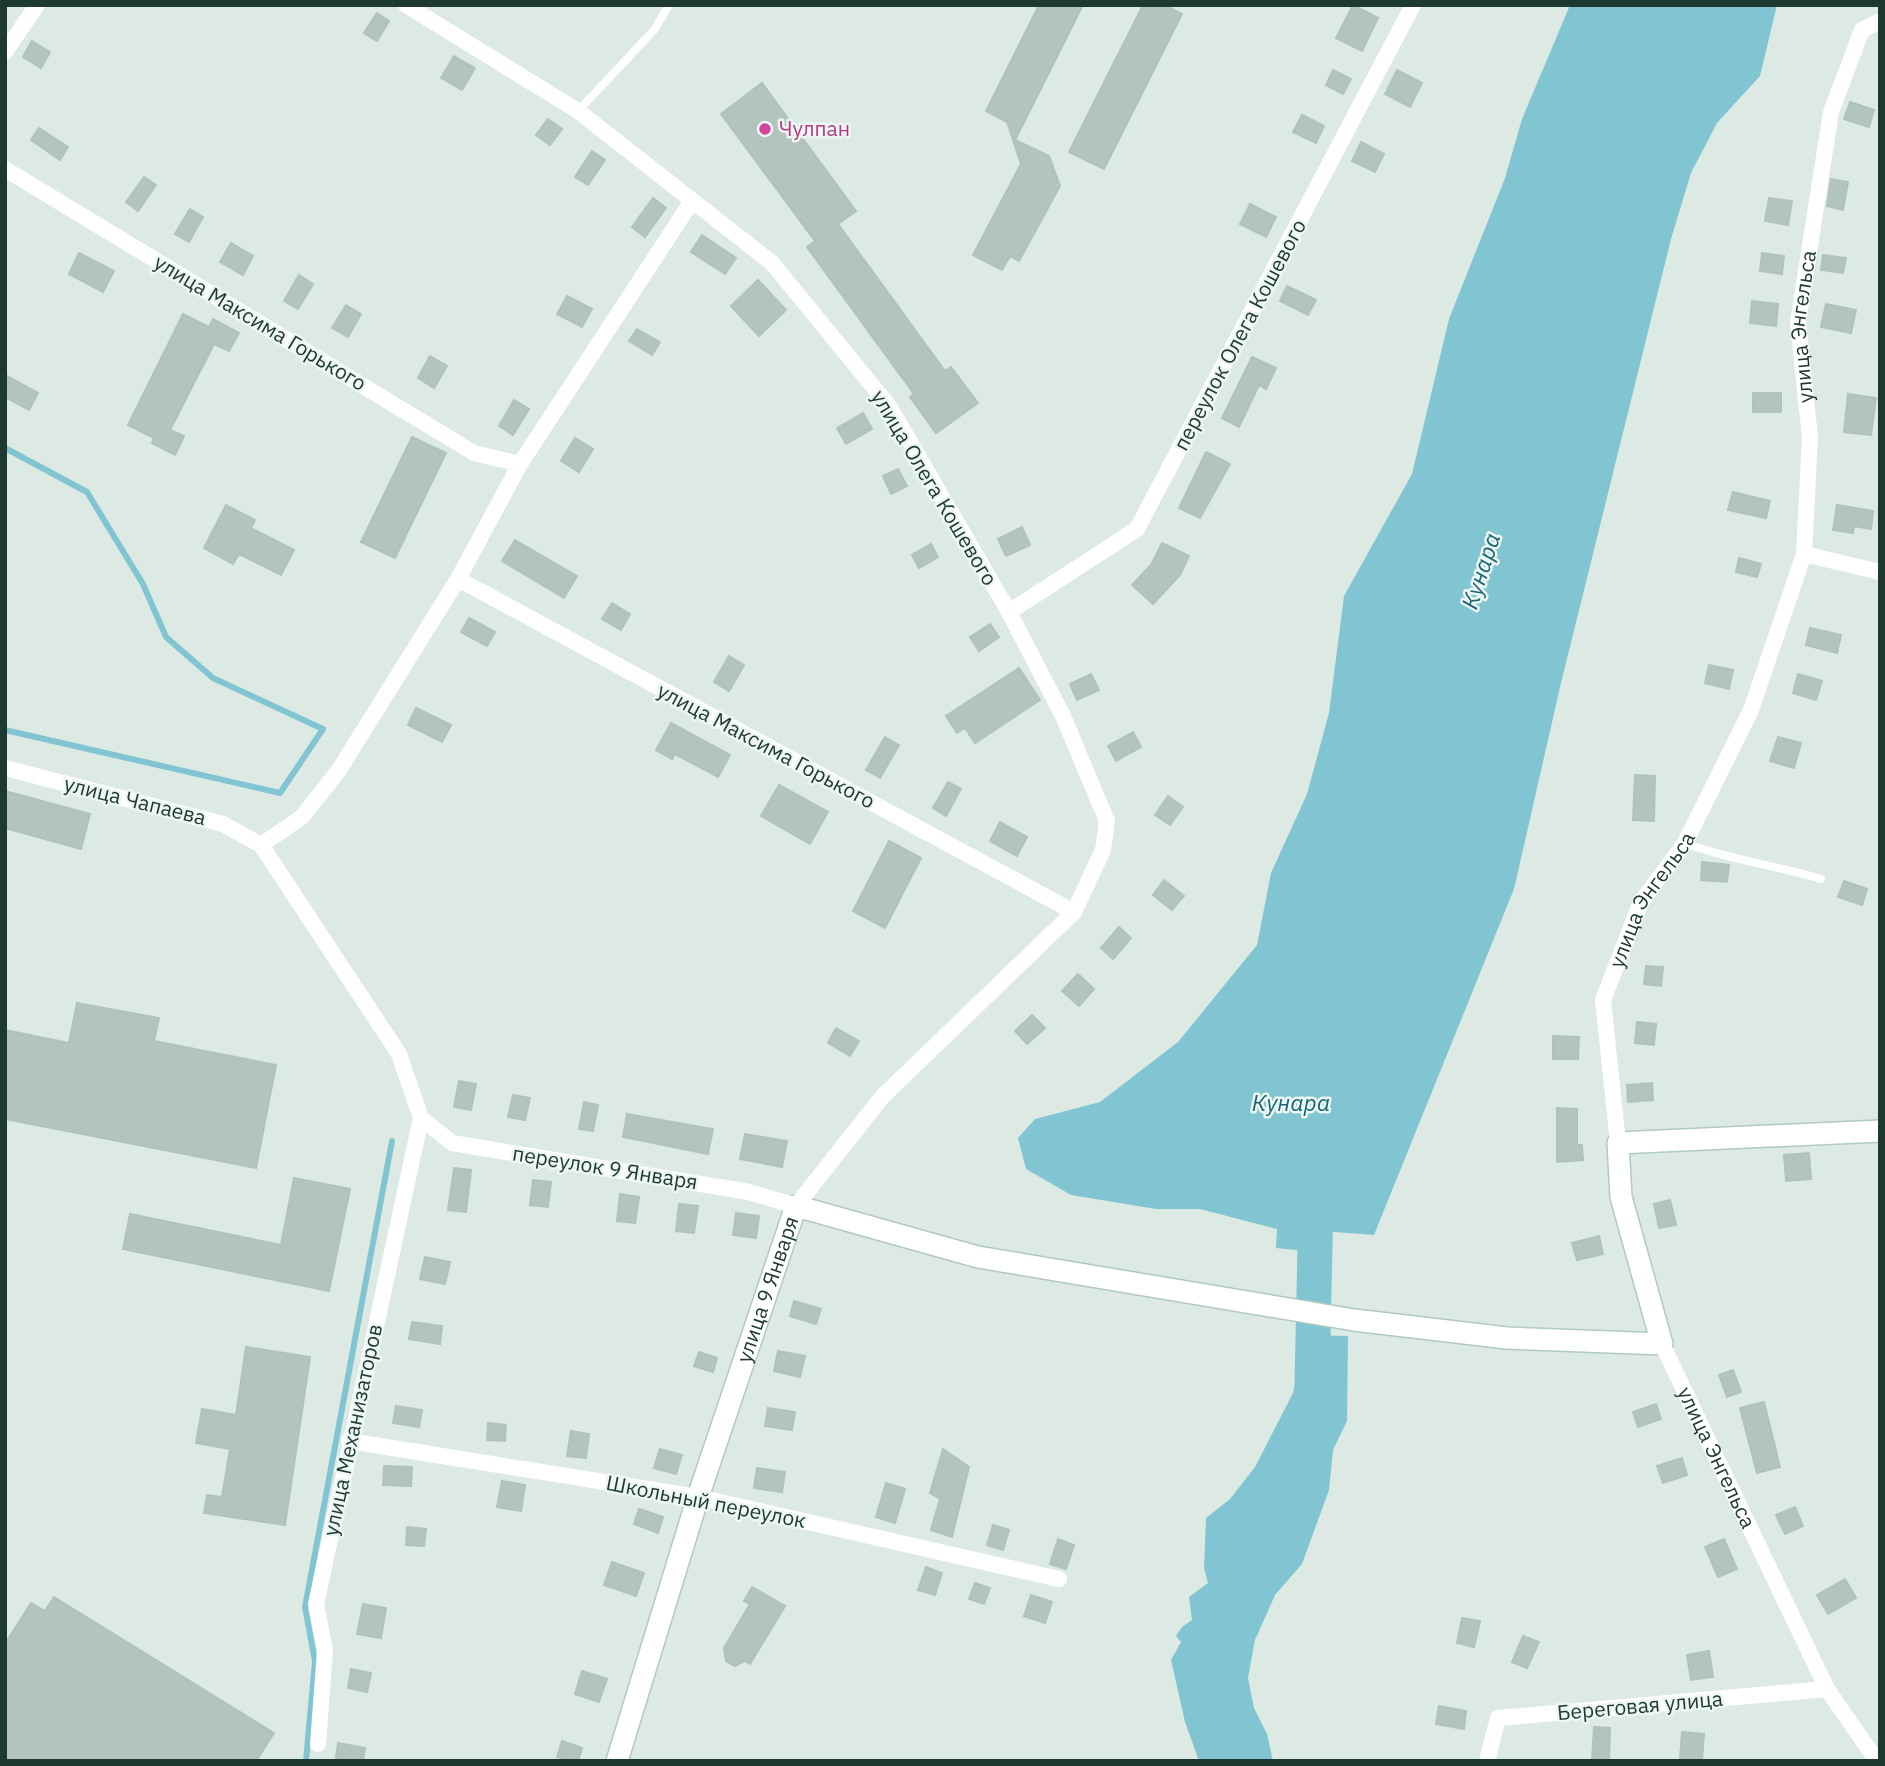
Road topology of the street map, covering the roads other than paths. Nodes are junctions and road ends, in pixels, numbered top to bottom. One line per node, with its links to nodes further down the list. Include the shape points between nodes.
1 (37, 5): 6 (street)
2 (406, 5): 7 (street, улица Олега Кошевого)
3 (669, 5): 7 (lane, via 655,29)
4 (1413, 5): 14 (street, переулок Олега Кошевого, via 1137,529)
5 (1880, 21): 11 (street, улица Энгельса, via 1861,30 1831,112 1798,322 1810,438)
6 (5, 52)
7 (578, 111): 9 (street, улица Олега Кошевого)
8 (5, 169): 10 (street, улица Максима Горького, via 474,453)
9 (692, 201): 10 (street); 14 (street, улица Олега Кошевого, via 772,263 889,406)
10 (520, 464): 13 (street)
11 (1804, 554): 12 (street); 16 (street, улица Энгельса, via 1751,710)
12 (1880, 572)
13 (458, 579): 17 (street, via 339,771 302,817); 19 (street, улица Максима Горького)
14 (1009, 612): 19 (street, улица Олега Кошевого, via 1063,716 1107,821 1103,850)
15 (5, 768): 17 (street, улица Чапаева, via 223,824)
16 (1685, 843): 18 (lane); 22 (street, улица Энгельса, via 1641,902 1603,1000)
17 (261, 845): 20 (street, via 398,1054)
18 (1821, 879)
19 (1074, 912): 23 (street, улица 9 Января, via 883,1097)
20 (421, 1118): 23 (street, переулок 9 Января, via 452,1143 749,1192); 25 (street, улица Механизаторов)
21 (1880, 1131): 22 (street)
22 (1618, 1143): 24 (street, улица Энгельса, via 1621,1197)
23 (796, 1206): 24 (street, via 978,1257 1354,1321 1507,1338); 26 (street, улица 9 Января)
24 (1661, 1344): 28 (street, улица Энгельса)
25 (349, 1441): 26 (street, Школьный переулок); 29 (street, улица Механизаторов, via 316,1604 326,1650)
26 (698, 1497): 27 (street, Школьный переулок); 30 (street, улица 9 Января)
27 (1059, 1579)
28 (1827, 1689): 31 (street, Береговая улица, via 1497,1718); 32 (street, улица Энгельса)
29 (318, 1744)
30 (617, 1761)
31 (1487, 1761)
32 (1877, 1761)

